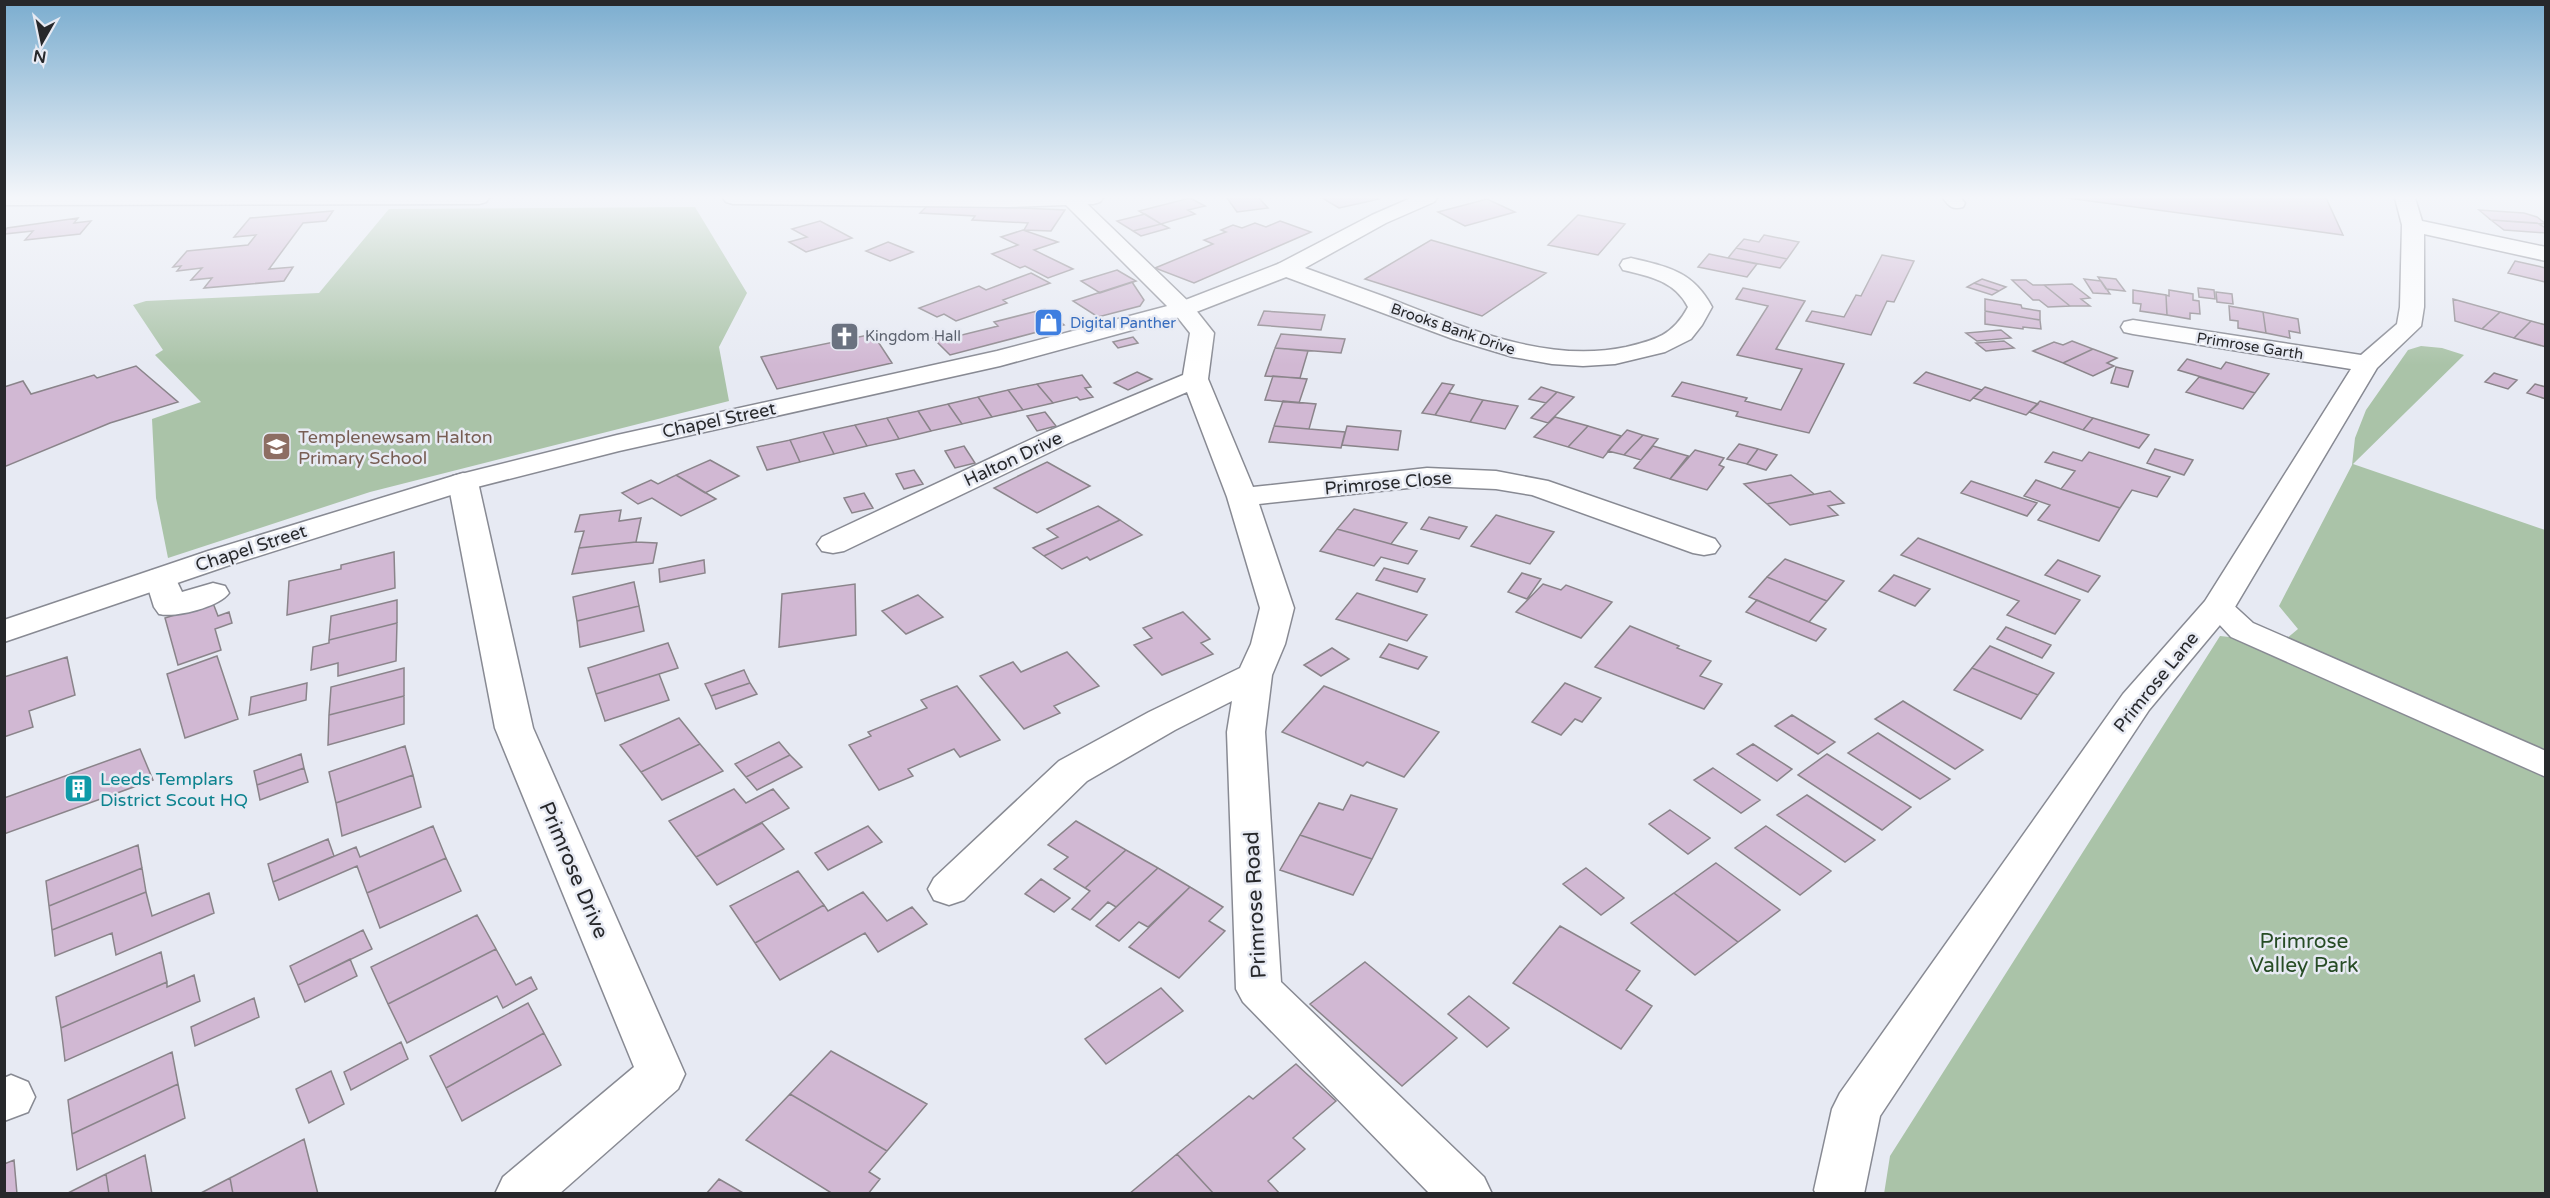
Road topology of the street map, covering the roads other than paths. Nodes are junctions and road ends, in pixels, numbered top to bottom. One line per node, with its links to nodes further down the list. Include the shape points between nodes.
1 (1133, 254): 6 (street)
2 (1314, 254): 5 (street, Chapel Street)
3 (2413, 254): 8 (street, Primrose Lane, via 2409,326)
4 (1630, 265): 5 (street, Brooks Bank Drive, via 1680,280 1695,293 1700,307 1686,330 1662,345 1600,360 1520,352)
5 (1286, 269): 6 (street, Chapel Street)
6 (1183, 309): 9 (street, via 1202,333); 10 (street, Chapel Street, via 999,358 617,443)
7 (2133, 327): 8 (street, Primrose Garth)
8 (2367, 364): 16 (street, Primrose Lane)
9 (1195, 378): 11 (street, Primrose Road); 12 (street, Halton Drive, via 1061,436)
10 (462, 482): 14 (street, Chapel Street); 22 (street, Primrose Drive, via 514,728 661,1074)
11 (1242, 497): 13 (street, Primrose Close, via 1427,477 1496,480 1538,487); 18 (street, Primrose Road, via 1276,608 1268,644)
12 (833, 544)
13 (1704, 546)
14 (160, 578): 15 (street, via 171,607); 17 (street, Chapel Street)
15 (213, 593)
16 (2218, 607): 19 (street, via 2242,630); 21 (street, Primrose Lane, via 2136,702 1857,1109)
17 (4, 632)
18 (1254, 675): 20 (street, via 1073,771); 23 (street, Primrose Road, via 1246,732 1259,989)
19 (2546, 765)
20 (949, 888)
21 (1840, 1190)
22 (520, 1194)
23 (1466, 1194)

